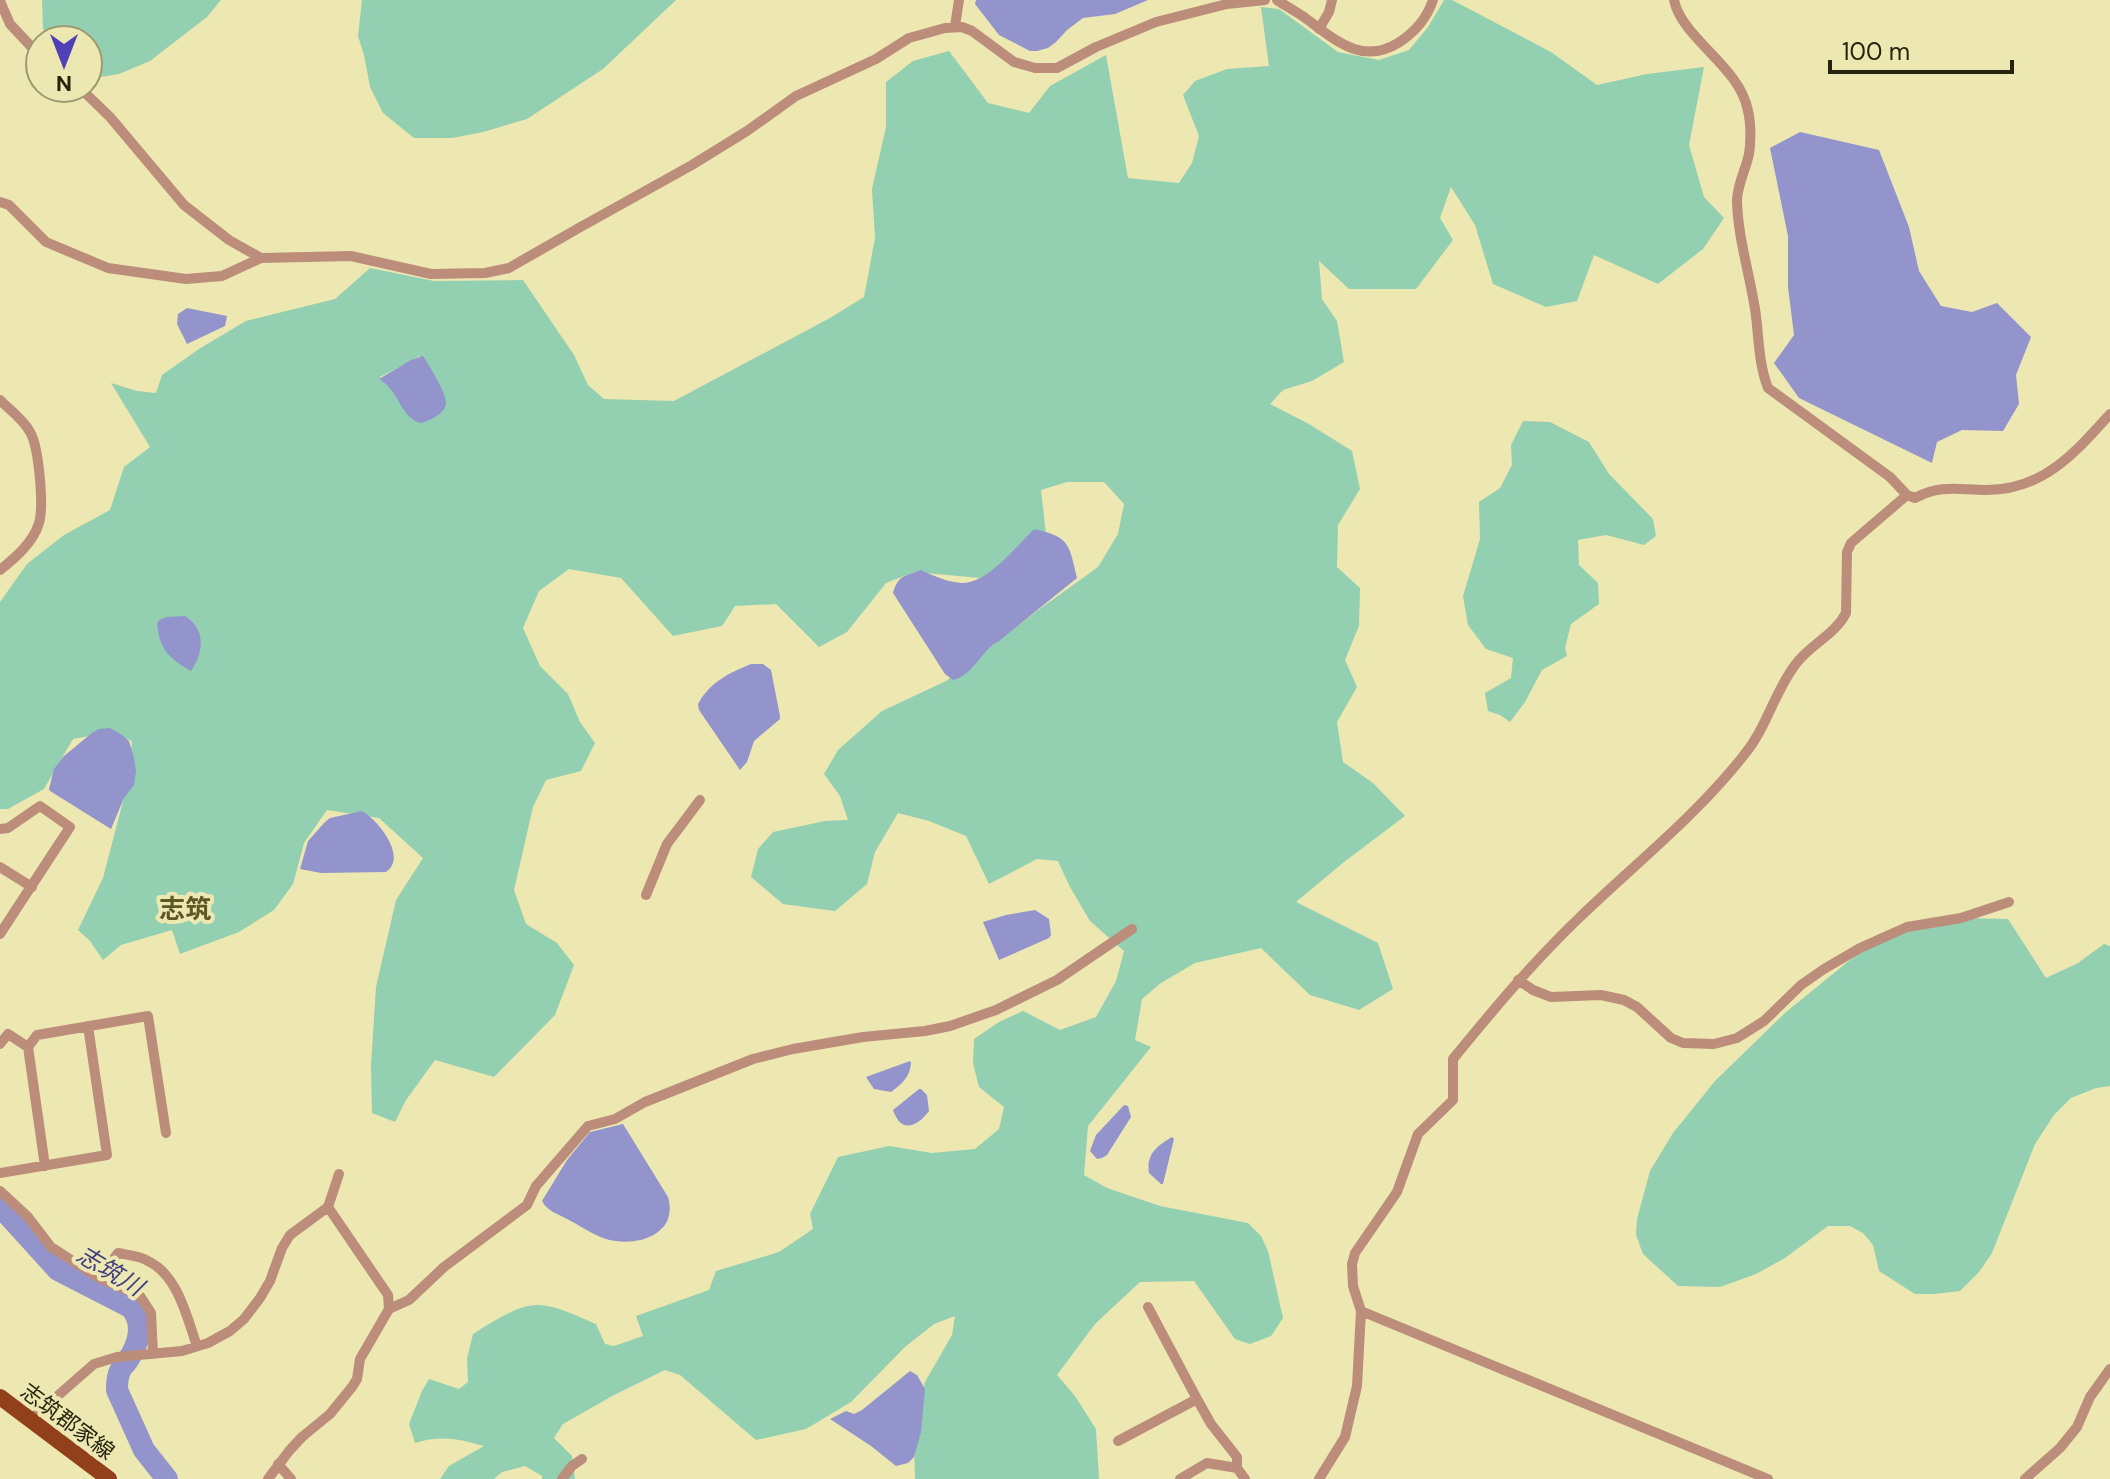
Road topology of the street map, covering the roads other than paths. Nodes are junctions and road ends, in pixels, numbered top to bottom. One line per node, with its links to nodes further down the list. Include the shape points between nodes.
1 (959, 0): 8 (street)
2 (1265, 0): 8 (street, via 1156,22 1057,68 1014,62 972,31)
3 (1277, 0): 9 (street)
4 (1332, 0): 9 (street)
5 (1433, 0): 9 (street, via 1419,26 1385,51 1347,46)
6 (1674, 0): 16 (street, via 1686,24 1736,80 1748,110 1750,152 1737,198 1768,388)
7 (0, 1): 10 (street)
8 (955, 26): 13 (street, via 909,38 796,96 692,165 509,268 431,274 351,256)
9 (1319, 29)
10 (24, 39)
11 (97, 104): 13 (street, via 184,205)
12 (0, 202): 13 (street, via 46,242 108,268 196,279 222,276)
13 (261, 258)
14 (0, 401): 17 (street, via 29,429 37,447 40,482 39,523 22,552)
15 (2110, 414): 16 (street, via 2037,480 1991,490 1944,488 1915,498)
16 (1907, 495): 26 (street, via 1851,543 1846,613 1797,662 1744,756 1673,833)
17 (0, 570)
18 (700, 800): 22 (street, via 667,844)
19 (0, 829): 21 (street, via 40,806 70,827)
20 (0, 867): 21 (street)
21 (32, 887): 25 (street)
22 (646, 895)
23 (2009, 902): 26 (street, via 1961,918 1907,927 1860,948 1801,985 1764,1021 1737,1038 1714,1044 1671,1038 1624,1000 1601,995 1551,997)
24 (1132, 929): 38 (street, via 1057,980 996,1010 950,1026 753,1059 588,1126 536,1186 527,1205 409,1300)
25 (0, 934)
26 (1518, 980): 39 (street, via 1453,1059 1453,1100 1418,1134 1397,1192 1355,1253 1353,1286)
27 (88, 1026): 29 (street, via 37,1035); 30 (street, via 148,1016); 31 (street, via 107,1155)
28 (0, 1044): 29 (street, via 8,1034)
29 (28, 1047): 31 (street)
30 (166, 1133)
31 (45, 1166): 32 (street)
32 (0, 1173)
33 (339, 1174): 35 (street)
34 (0, 1191): 36 (street, via 51,1247)
35 (328, 1207): 38 (street, via 388,1295); 40 (street, via 290,1235 270,1281 244,1319)
36 (99, 1278): 40 (street, via 118,1253 148,1261 181,1297); 41 (street, via 140,1296 151,1313)
37 (1148, 1307): 44 (street)
38 (389, 1309): 48 (street, via 360,1359 352,1387)
39 (1361, 1311): 56 (street, via 1352,1411 1343,1442); 57 (street)
40 (197, 1346): 41 (street)
41 (148, 1354): 45 (street, via 94,1364)
42 (2110, 1369): 58 (street, via 2077,1427)
43 (0, 1397): 45 (main road, 志筑郡家線)
44 (1197, 1399): 46 (street); 49 (street, via 1237,1457)
45 (30, 1420): 50 (main road, 志筑郡家線)
46 (1118, 1441)
47 (582, 1459): 53 (street)
48 (278, 1464): 51 (street); 52 (street)
49 (1237, 1468): 54 (street, via 1207,1463); 55 (street)
50 (109, 1479)
51 (268, 1479)
52 (291, 1479)
53 (562, 1479)
54 (1180, 1479)
55 (1245, 1479)
56 (1319, 1479)
57 (1768, 1479)
58 (2025, 1479)

